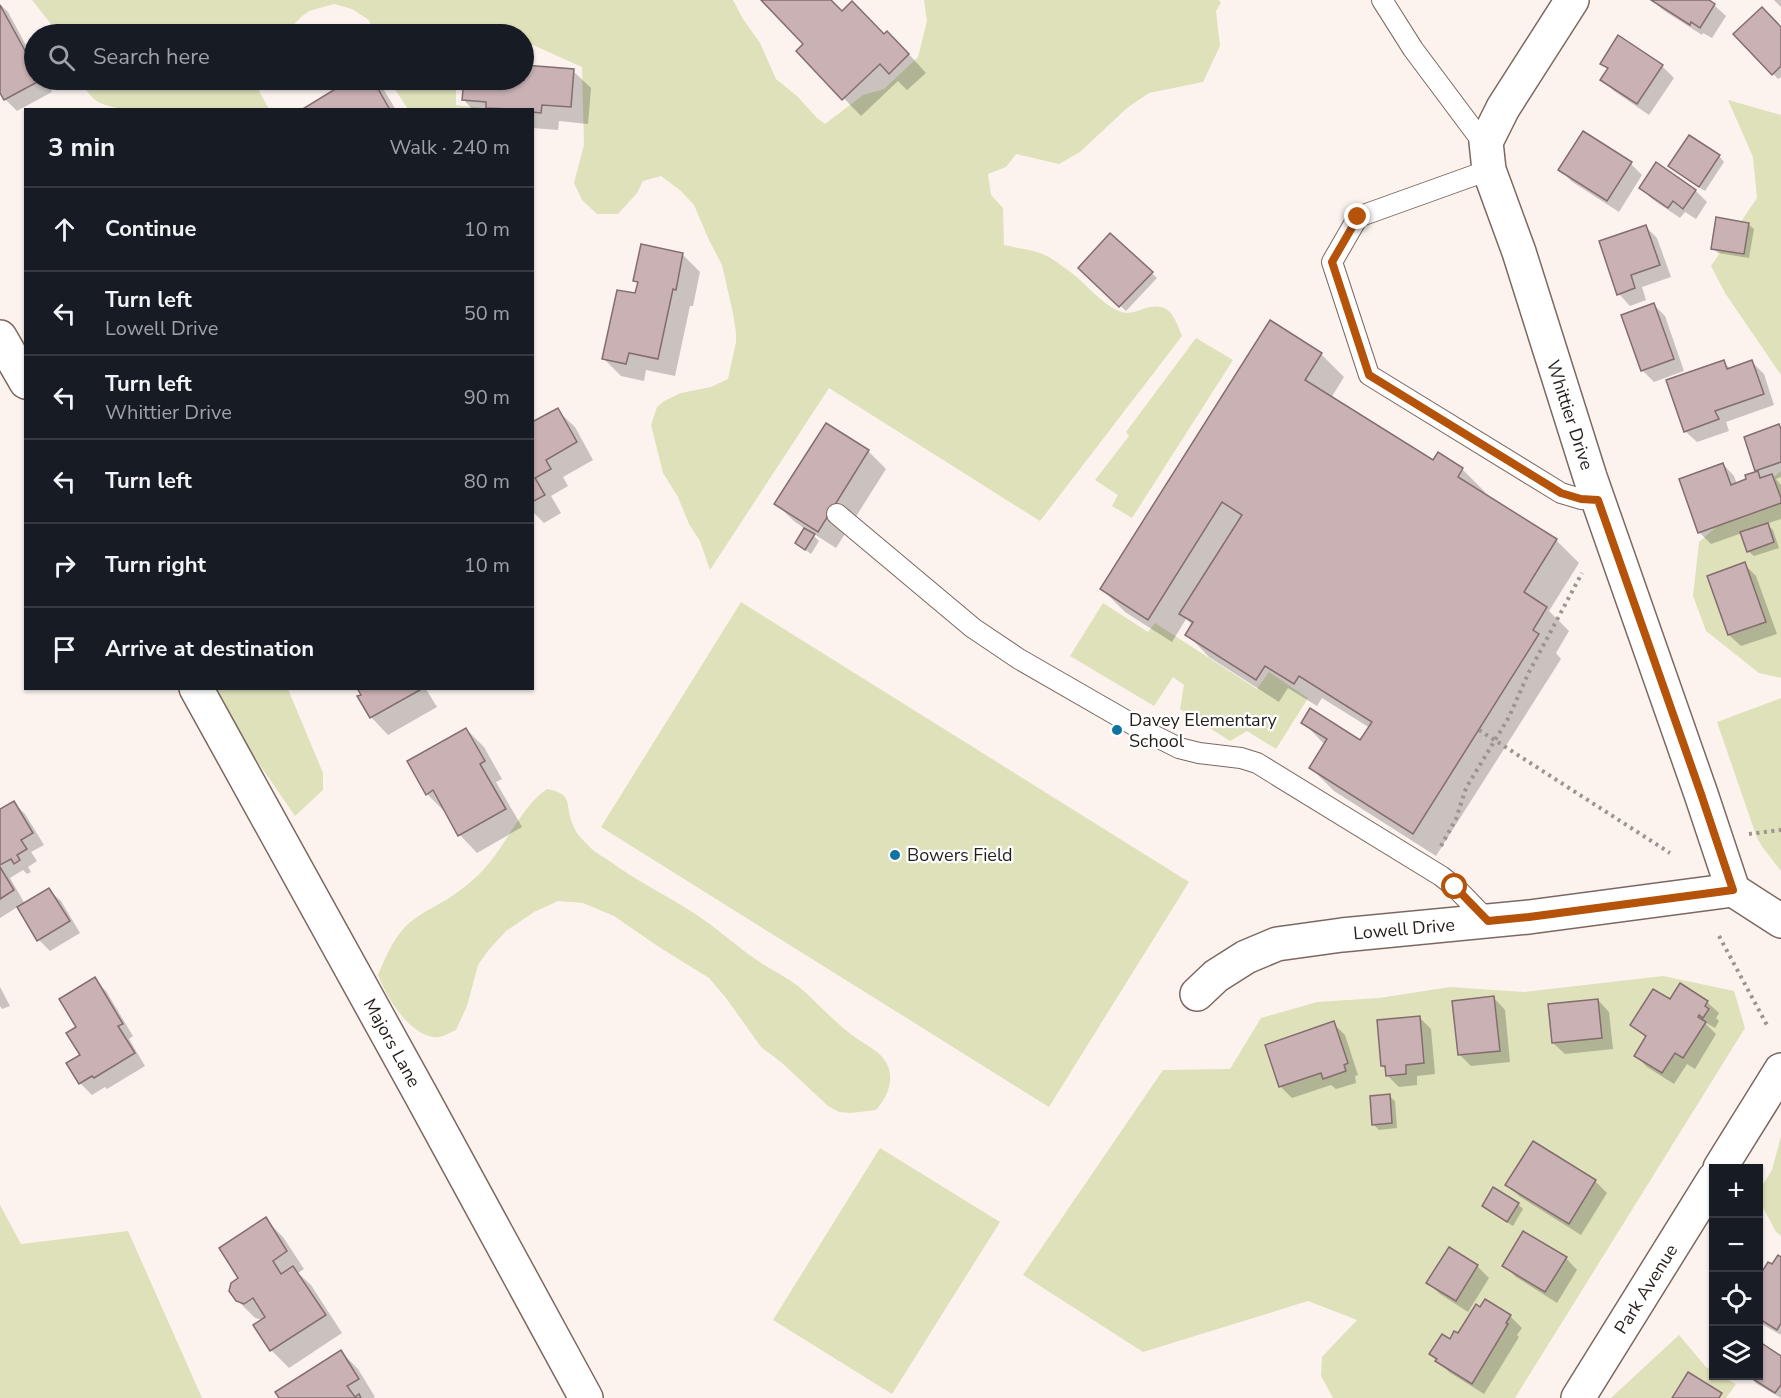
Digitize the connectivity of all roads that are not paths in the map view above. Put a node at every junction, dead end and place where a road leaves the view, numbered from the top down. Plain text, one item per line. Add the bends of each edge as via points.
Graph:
1 (1382, 0) edge
2 (1572, 0) edge
3 (1488, 159) junction
4 (0, 337) edge
5 (24, 379) edge
6 (1598, 500) junction
7 (837, 514) dead end
8 (197, 690) edge
9 (1733, 890) junction
10 (1488, 921) junction
11 (1781, 921) edge
12 (1197, 994) dead end
13 (1781, 1070) edge
14 (1722, 1164) edge
15 (1709, 1185) edge
16 (586, 1398) edge
17 (1578, 1398) edge

1 - 3 lane
2 - 3 street via 1503,108 1486,142
3 - 6 street, Whittier Drive
3 - 6 lane via 1358,217 1332,262 1369,375 1561,493
4 - 5 street
6 - 9 street, Whittier Drive
7 - 10 lane via 973,628 1019,659 1179,748 1257,763 1441,876
8 - 16 street, Majors Lane
9 - 10 street, Lowell Drive
9 - 11 street
10 - 12 street, Lowell Drive via 1277,944 1246,957
13 - 14 street
15 - 17 street, Park Avenue

